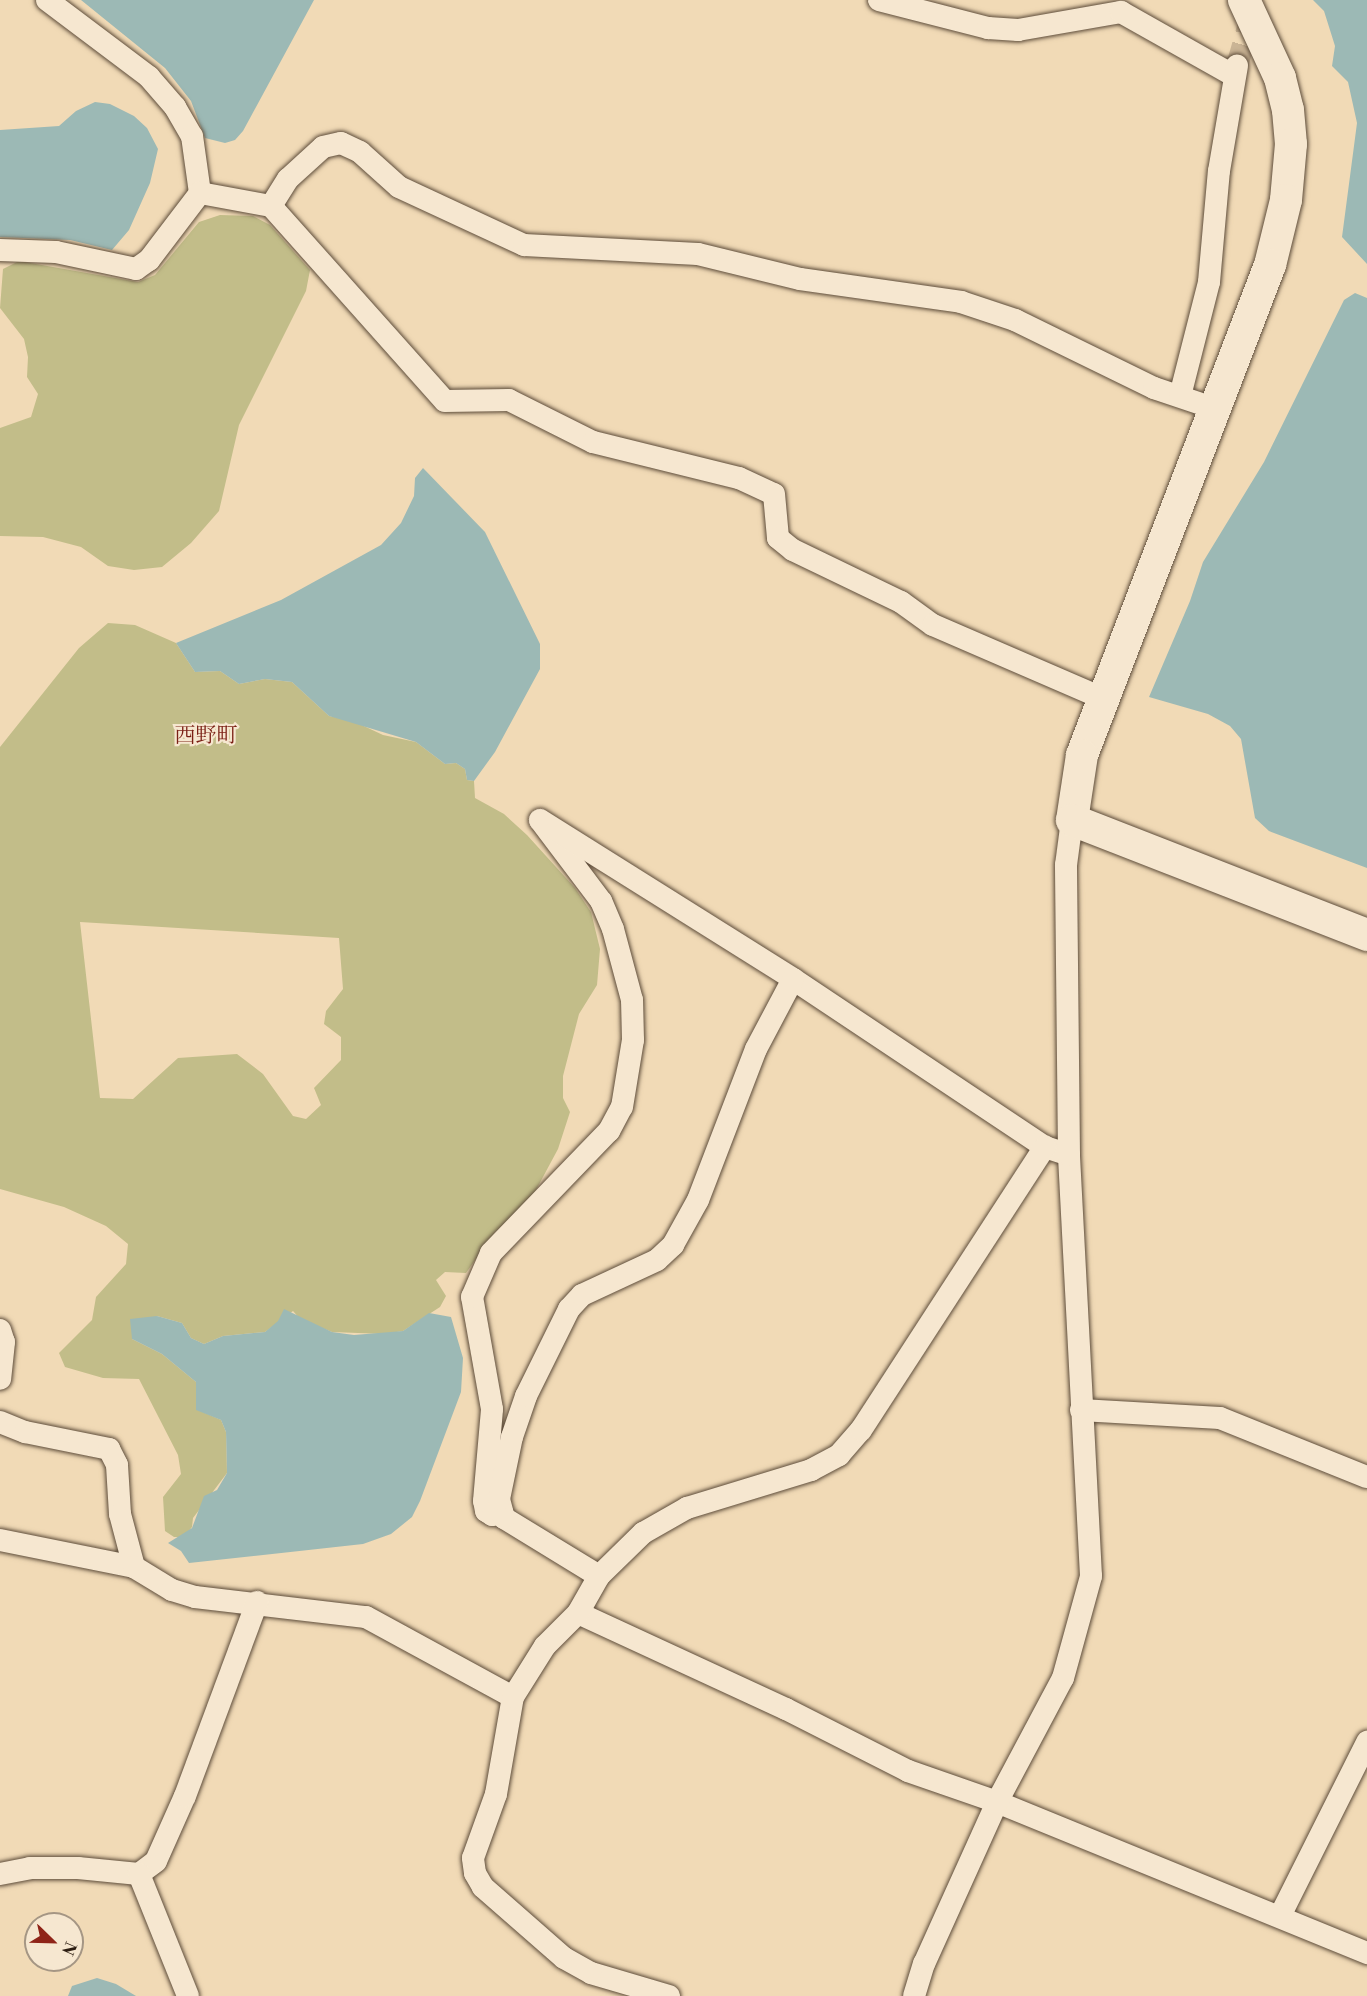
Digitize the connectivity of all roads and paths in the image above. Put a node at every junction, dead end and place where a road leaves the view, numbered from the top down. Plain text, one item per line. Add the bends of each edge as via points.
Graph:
1 (47, 0) edge
2 (879, 0) edge
3 (1244, 0) edge
4 (200, 193) junction
5 (271, 206) junction
6 (0, 250) edge
7 (1180, 396) junction
8 (1213, 408) junction
9 (1102, 698) junction
10 (1072, 820) junction
11 (1367, 935) edge
12 (793, 979) junction
13 (1045, 1147) junction
14 (1069, 1155) junction
15 (0, 1330) edge
16 (0, 1379) edge
17 (1081, 1410) junction
18 (0, 1422) edge
19 (1367, 1477) edge
20 (502, 1512) junction
21 (0, 1540) edge
22 (134, 1567) junction
23 (599, 1576) junction
24 (257, 1602) junction
25 (578, 1613) junction
26 (513, 1696) junction
27 (1367, 1742) edge
28 (997, 1802) junction
29 (0, 1874) edge
30 (139, 1874) junction
31 (1280, 1916) junction
32 (1367, 1953) edge
33 (188, 1996) edge
34 (669, 1996) edge
35 (914, 1996) edge

1 - 4 street via 140,70 175,107 192,136
2 - 7 street via 998,29 1121,12 1235,71 1209,282
3 - 8 street via 1280,78 1288,110 1289,174 1270,265
4 - 5 street
4 - 6 street via 149,260 136,269 56,252
5 - 7 street via 288,179 323,147 341,143 360,152 399,187 524,245 698,255 800,279 961,302 1015,320 1154,388
5 - 9 street via 445,401 509,400 593,442 739,478 774,494 778,538 793,550 901,602 933,625
7 - 8 street
8 - 9 street
9 - 10 street via 1082,755
10 - 11 street
10 - 14 street via 1066,875
12 - 13 street
12 - 20 street via 756,1049 698,1200 673,1245 657,1260 582,1296 558,1329 526,1396 512,1437 499,1499
12 - 20 street via 540,820 601,901 613,928 632,1000 633,1040 622,1107 609,1131 491,1253 472,1297 492,1409 484,1501 486,1511 492,1515
13 - 14 street
13 - 23 street via 861,1430 839,1455 811,1470 687,1508 643,1533
14 - 17 street
15 - 16 street via 4,1342
17 - 19 street via 1220,1418
17 - 28 street via 1091,1576 1063,1678
18 - 22 street via 26,1432 109,1449 117,1465 120,1514
20 - 23 street via 504,1518
21 - 22 street
22 - 24 street via 172,1590 195,1597
23 - 25 street
24 - 26 street via 366,1617
24 - 30 street via 185,1796 156,1861
25 - 26 street via 545,1646
25 - 28 street via 786,1709 908,1771
26 - 34 street via 496,1794 473,1858 475,1873 483,1887 564,1959 591,1973
27 - 31 street
28 - 31 street
28 - 35 street via 924,1964
29 - 30 street via 30,1868 78,1868
30 - 33 street
31 - 32 street

